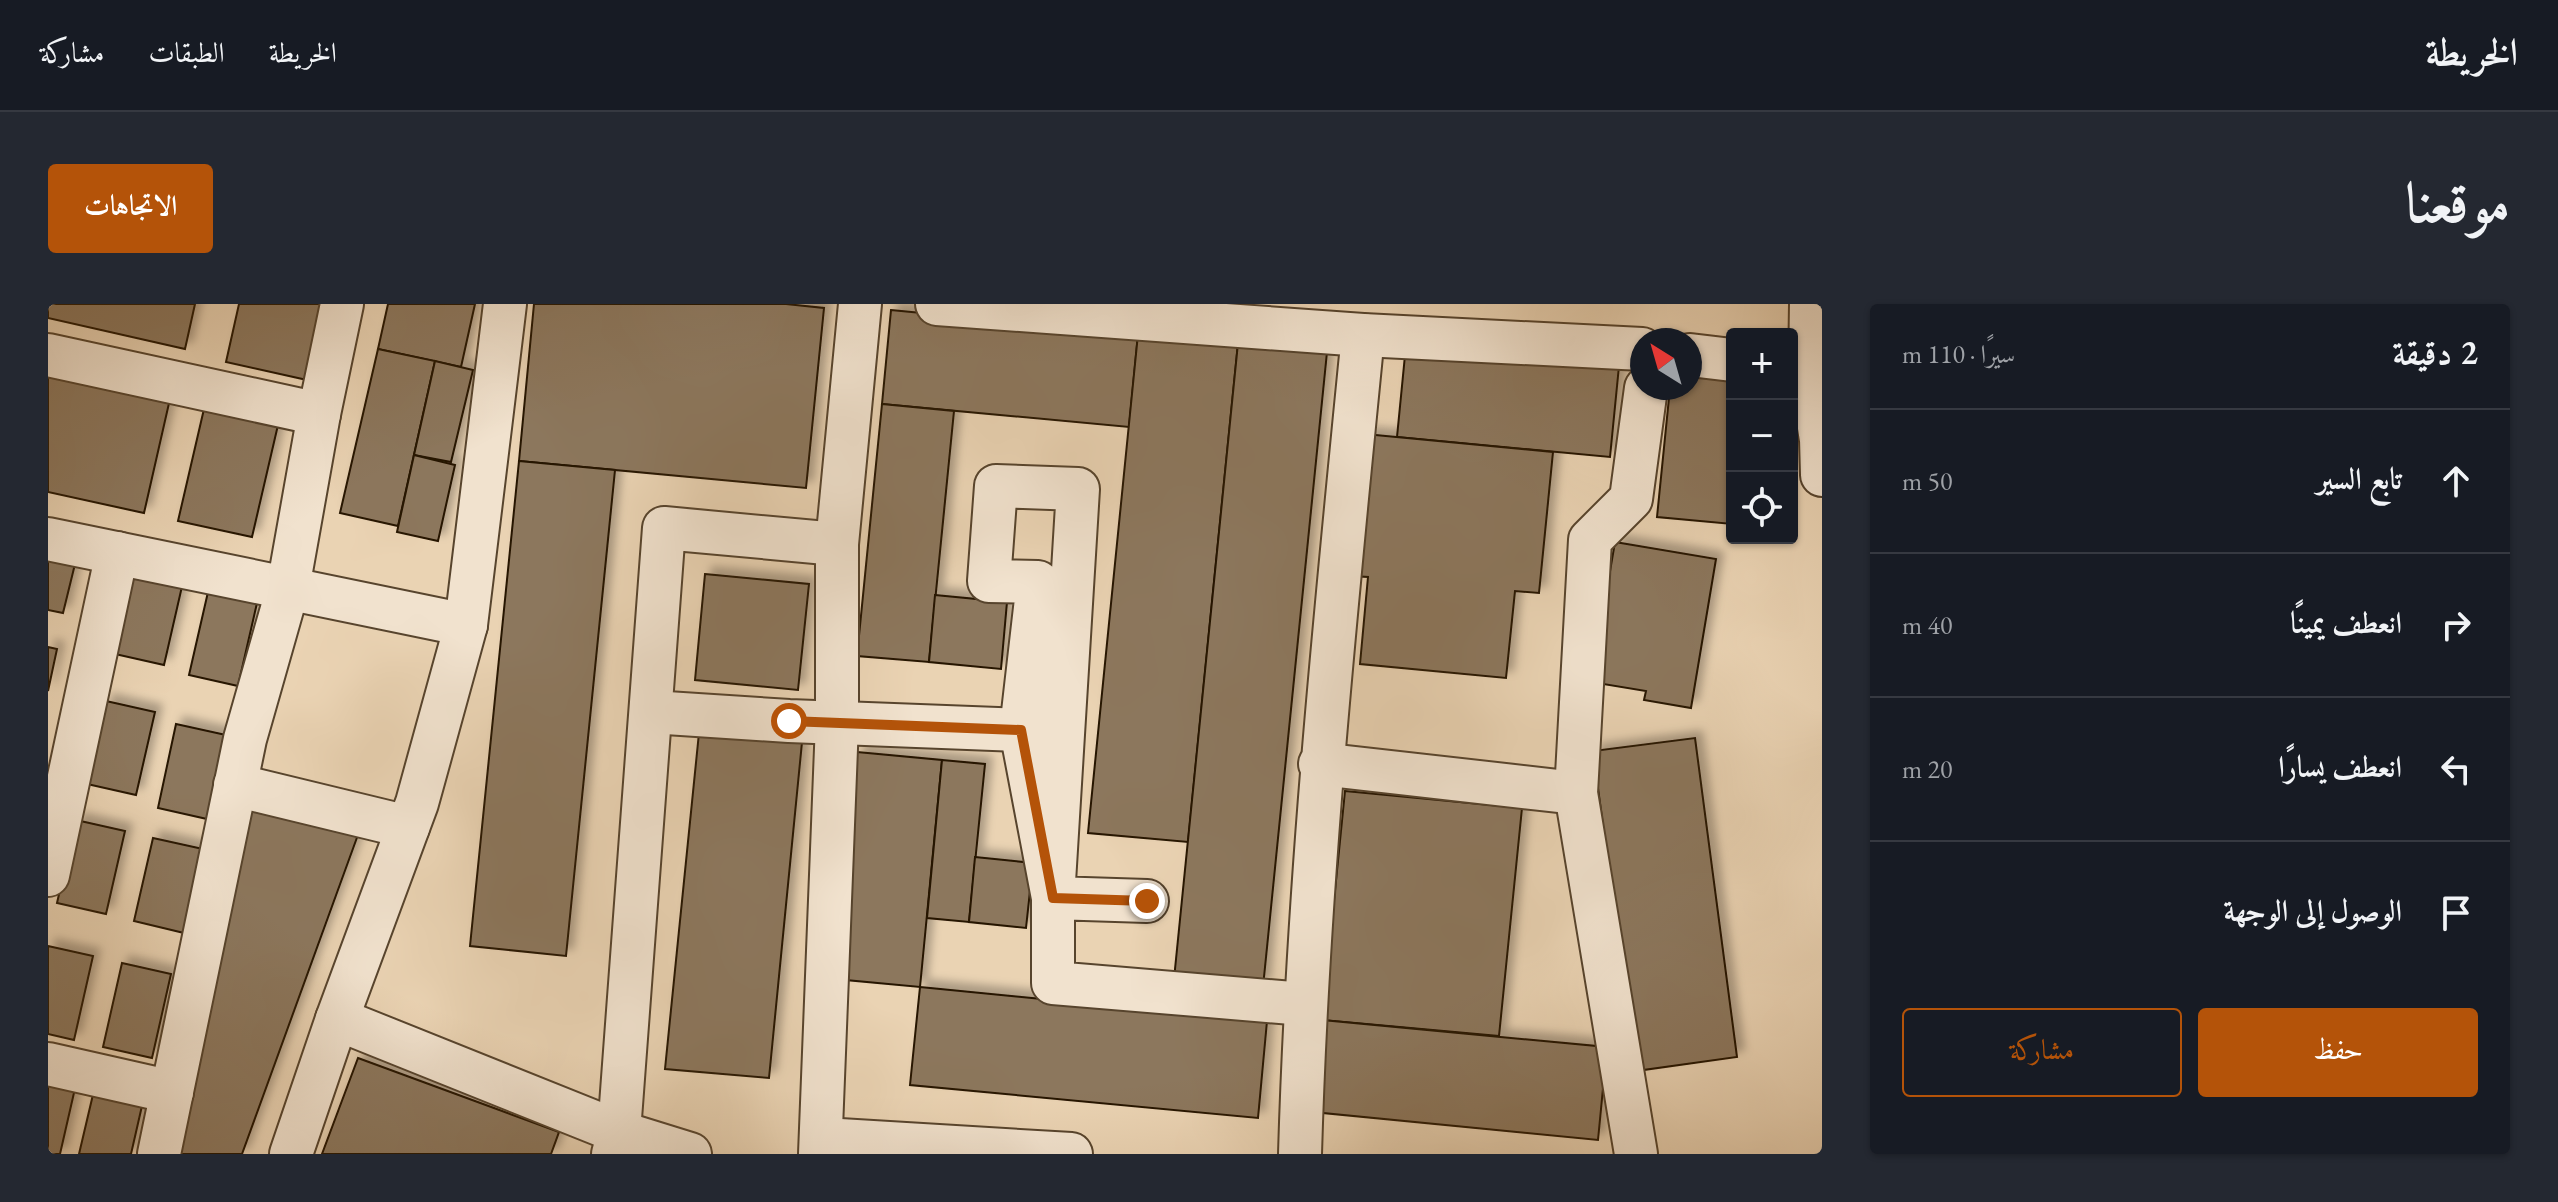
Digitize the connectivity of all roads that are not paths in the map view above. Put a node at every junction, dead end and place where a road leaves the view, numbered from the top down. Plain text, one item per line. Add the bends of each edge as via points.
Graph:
1 (342, 304) edge
2 (505, 304) edge
3 (860, 304) edge
4 (937, 304) edge
5 (1811, 304) edge
6 (1363, 335) junction
7 (1630, 348) edge
8 (48, 355) edge
9 (1702, 356) edge
10 (1726, 359) edge
11 (1801, 369) edge
12 (1644, 400) edge
13 (319, 414) junction
14 (1822, 475) edge
15 (48, 539) edge
16 (837, 544) junction
17 (117, 553) junction
18 (288, 588) junction
19 (466, 625) junction
20 (651, 712) junction
21 (837, 723) junction
22 (1021, 730) junction
23 (1320, 764) junction
24 (235, 785) junction
25 (1576, 793) junction
26 (408, 827) junction
27 (48, 875) edge
28 (1053, 898) junction
29 (1147, 901) dead end
30 (1304, 1004) junction
31 (337, 1019) junction
32 (48, 1064) edge
33 (172, 1092) junction
34 (616, 1143) edge
35 (822, 1146) edge
36 (159, 1154) edge
37 (291, 1154) edge
38 (690, 1154) edge
39 (1071, 1154) edge
40 (1300, 1154) edge
41 (1636, 1154) edge

1 - 13 street
2 - 19 street
3 - 16 street
4 - 6 street
5 - 11 street
6 - 7 street
6 - 23 street
8 - 13 street
9 - 10 street
11 - 14 street via 1821,440
12 - 25 street via 1631,499 1590,540
13 - 18 street
15 - 17 street
16 - 20 street via 664,528
16 - 21 street
17 - 18 street
17 - 27 street
18 - 19 street
18 - 24 street
19 - 26 street
20 - 21 street
20 - 34 street
21 - 22 street
21 - 35 street
22 - 28 street
22 - 28 street via 1038,582 989,581 996,486 1078,489
23 - 25 street
23 - 30 street
24 - 26 street
24 - 33 street
25 - 41 street
26 - 31 street
28 - 29 street
28 - 30 street via 1053,983
30 - 40 street
31 - 34 street
31 - 37 street
32 - 33 street
33 - 36 street
34 - 38 street
35 - 39 street

